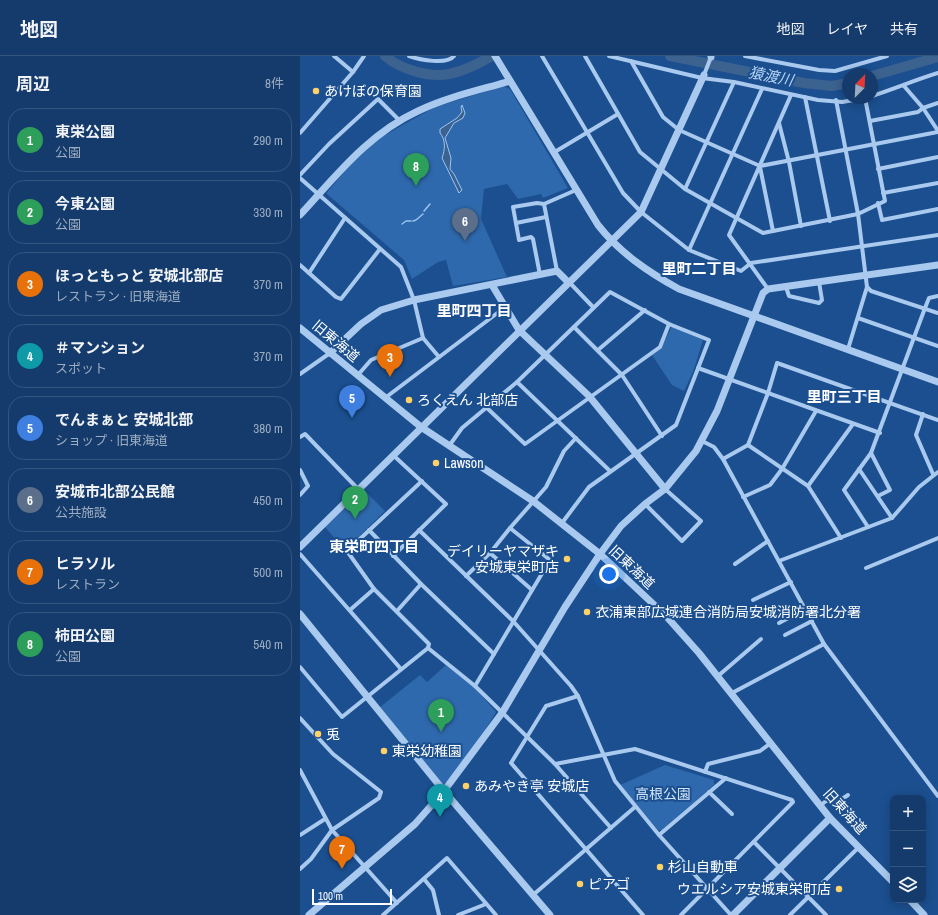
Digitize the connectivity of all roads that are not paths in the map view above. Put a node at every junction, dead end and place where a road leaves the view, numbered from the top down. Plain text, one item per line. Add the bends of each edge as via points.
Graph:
1 (334, 56) edge
2 (409, 56) edge
3 (425, 56) edge
4 (454, 56) edge
5 (495, 56) edge
6 (542, 56) edge
7 (585, 56) edge
8 (609, 56) edge
9 (711, 56) edge
10 (745, 56) edge
11 (768, 56) edge
12 (887, 56) edge
13 (361, 57) edge
14 (878, 57) edge
15 (426, 61) junction
16 (631, 61) junction
17 (767, 61) junction
18 (353, 72) junction
19 (938, 73) edge
20 (703, 77) junction
21 (510, 81) junction
22 (734, 82) junction
23 (904, 86) junction
24 (762, 89) junction
25 (878, 94) edge
26 (791, 95) junction
27 (805, 97) junction
28 (836, 100) junction
29 (842, 102) edge
30 (938, 103) edge
31 (866, 104) edge
32 (923, 108) junction
33 (618, 114) junction
34 (400, 121) junction
35 (870, 121) junction
36 (779, 123) junction
37 (679, 130) junction
38 (300, 132) edge
39 (587, 132) junction
40 (938, 132) edge
41 (707, 142) junction
42 (874, 145) junction
43 (845, 150) junction
44 (553, 153) junction
45 (732, 155) junction
46 (817, 156) junction
47 (938, 157) edge
48 (789, 162) junction
49 (760, 166) junction
50 (661, 168) junction
51 (878, 169) junction
52 (300, 177) edge
53 (938, 183) edge
54 (685, 188) junction
55 (576, 190) junction
56 (883, 193) junction
57 (318, 195) junction
58 (878, 203) junction
59 (544, 204) junction
60 (710, 204) junction
61 (938, 209) edge
62 (641, 212) junction
63 (858, 214) junction
64 (300, 215) edge
65 (546, 217) junction
66 (345, 218) junction
67 (736, 218) junction
68 (830, 221) junction
69 (516, 223) junction
70 (801, 226) junction
71 (773, 231) junction
72 (938, 234) edge
73 (610, 241) junction
74 (863, 247) junction
75 (380, 249) junction
76 (689, 250) junction
77 (751, 263) junction
78 (300, 265) edge
79 (938, 265) edge
80 (557, 271) junction
81 (309, 273) junction
82 (540, 274) junction
83 (867, 276) junction
84 (568, 282) junction
85 (819, 282) junction
86 (492, 285) junction
87 (786, 287) junction
88 (867, 287) junction
89 (768, 289) junction
90 (938, 296) edge
91 (414, 300) junction
92 (593, 307) junction
93 (504, 308) junction
94 (925, 308) junction
95 (645, 310) junction
96 (938, 313) edge
97 (754, 316) junction
98 (858, 318) junction
99 (669, 324) junction
100 (574, 327) junction
101 (300, 328) edge
102 (519, 330) junction
103 (915, 337) junction
104 (423, 338) junction
105 (938, 346) edge
106 (848, 349) junction
107 (598, 350) junction
108 (330, 353) junction
109 (545, 356) junction
110 (439, 357) junction
111 (698, 368) junction
112 (903, 369) junction
113 (300, 374) edge
114 (622, 375) junction
115 (357, 376) junction
116 (730, 379) junction
117 (517, 382) junction
118 (938, 382) edge
119 (768, 393) junction
120 (589, 396) junction
121 (384, 398) junction
122 (890, 404) junction
123 (487, 408) junction
124 (816, 411) junction
125 (923, 414) junction
126 (938, 420) edge
127 (557, 421) junction
128 (853, 424) junction
129 (421, 427) junction
130 (880, 433) junction
131 (662, 436) junction
132 (300, 437) edge
133 (576, 438) junction
134 (702, 441) junction
135 (748, 445) junction
136 (450, 446) junction
137 (638, 453) junction
138 (871, 453) junction
139 (393, 454) junction
140 (723, 459) junction
141 (782, 469) junction
142 (859, 469) junction
143 (300, 470) edge
144 (610, 471) junction
145 (938, 472) edge
146 (933, 474) junction
147 (422, 481) junction
148 (808, 486) junction
149 (358, 489) junction
150 (666, 489) junction
151 (300, 495) edge
152 (878, 496) junction
153 (744, 497) junction
154 (533, 501) junction
155 (645, 504) junction
156 (892, 518) junction
157 (562, 523) junction
158 (510, 528) junction
159 (868, 528) junction
160 (369, 530) junction
161 (419, 530) junction
162 (841, 538) junction
163 (938, 538) edge
164 (768, 541) junction
165 (300, 546) edge
166 (490, 553) junction
167 (300, 554) edge
168 (600, 554) junction
169 (393, 556) junction
170 (779, 561) junction
171 (735, 564) dead end
172 (866, 568) dead end
173 (466, 576) junction
174 (791, 582) junction
175 (421, 584) junction
176 (374, 589) junction
177 (532, 590) junction
178 (753, 600) dead end
179 (805, 609) junction
180 (350, 610) junction
181 (397, 611) junction
182 (300, 614) edge
183 (513, 622) junction
184 (812, 622) junction
185 (779, 623) dead end
186 (785, 635) dead end
187 (761, 639) dead end
188 (824, 644) junction
189 (428, 648) junction
190 (540, 652) junction
191 (494, 654) junction
192 (300, 667) edge
193 (400, 669) junction
194 (718, 676) junction
195 (476, 686) junction
196 (732, 693) junction
197 (367, 696) junction
198 (578, 696) junction
199 (502, 713) junction
200 (300, 718) edge
201 (527, 736) junction
202 (771, 742) junction
203 (603, 755) junction
204 (555, 764) junction
205 (300, 770) edge
206 (704, 772) junction
207 (726, 778) junction
208 (444, 791) junction
209 (709, 792) junction
210 (848, 795) dead end
211 (938, 796) edge
212 (821, 805) junction
213 (635, 807) junction
214 (732, 814) dead end
215 (830, 818) junction
216 (325, 819) junction
217 (611, 828) junction
218 (332, 830) junction
219 (301, 832) edge
220 (659, 835) junction
221 (754, 842) junction
222 (859, 846) junction
223 (586, 850) junction
224 (781, 866) junction
225 (366, 868) junction
226 (300, 869) edge
227 (424, 879) junction
228 (890, 879) edge
229 (707, 889) junction
230 (533, 894) junction
231 (809, 896) junction
232 (397, 903) junction
233 (913, 903) edge
234 (486, 904) junction
235 (309, 915) edge
236 (383, 915) edge
237 (439, 915) edge
238 (458, 915) edge
239 (496, 915) edge
240 (550, 915) edge
241 (643, 915) edge
242 (681, 915) edge
243 (732, 915) edge
244 (790, 915) edge
245 (826, 915) edge
246 (924, 915) edge

1 - 18 street
2 - 15 street
3 - 15 street
4 - 15 street via 445,60
5 - 21 street
6 - 39 street
7 - 33 street
8 - 16 street
9 - 20 street
10 - 17 street
11 - 17 street
12 - 14 street
13 - 18 street
14 - 17 street via 835,71
16 - 20 street
16 - 37 street via 663,117
18 - 38 street
19 - 23 street
20 - 22 street
20 - 37 street
21 - 34 street via 437,103
21 - 44 street
22 - 24 street
22 - 41 street
23 - 25 street
23 - 32 street
24 - 26 street
24 - 45 street
26 - 27 street
26 - 36 street
27 - 28 street
27 - 46 street
28 - 29 street
28 - 43 street
30 - 32 street
31 - 35 street
32 - 35 street via 918,112
32 - 40 street
33 - 39 street
33 - 50 street via 640,152
34 - 52 street via 378,99 329,144
34 - 57 street via 358,152
35 - 42 street
36 - 48 street
36 - 49 street
37 - 41 street
37 - 50 street
39 - 44 street
39 - 62 street via 622,193
40 - 42 street
41 - 45 street
41 - 54 street
42 - 43 street
42 - 51 street
43 - 46 street
43 - 63 street
44 - 55 street
45 - 49 street
45 - 60 street
46 - 48 street
46 - 68 street
47 - 51 street
48 - 49 street
48 - 70 street
49 - 67 street
49 - 71 street
50 - 54 street
50 - 62 street
51 - 56 street
52 - 57 street
53 - 56 street
54 - 60 street
55 - 59 street
55 - 73 street
56 - 58 street via 885,201
57 - 64 street
57 - 66 street
58 - 61 street via 882,220
58 - 63 street
59 - 65 street
59 - 69 street via 513,207
60 - 67 street
60 - 76 street
62 - 73 street
62 - 76 street
63 - 68 street
63 - 74 street
65 - 69 street
65 - 80 street
66 - 75 street
66 - 81 street
67 - 71 street via 763,233
67 - 77 street via 729,235
68 - 70 street
69 - 82 street via 519,240 531,237 533,239
70 - 71 street
72 - 74 street
73 - 84 street
73 - 97 street via 652,274 679,289
74 - 77 street
74 - 83 street
75 - 81 street via 341,299
75 - 91 street via 401,267
76 - 77 street via 741,271
77 - 89 street
78 - 81 street
79 - 83 street
80 - 82 street
80 - 84 street
82 - 86 street
83 - 85 street
83 - 88 street
84 - 92 street
84 - 102 street
85 - 87 street
85 - 87 street via 822,300 819,303 789,296
86 - 91 street
86 - 93 street
87 - 89 street
88 - 94 street via 871,291
88 - 98 street
89 - 97 street via 763,293
90 - 94 street via 929,298
91 - 104 street
91 - 108 street via 381,310 361,324
92 - 95 street via 610,292
92 - 100 street
93 - 102 street
93 - 110 street
94 - 96 street
94 - 103 street
95 - 99 street
95 - 107 street
97 - 106 street
97 - 116 street
98 - 103 street
98 - 106 street
99 - 111 street via 708,340
99 - 114 street via 660,347
100 - 107 street
100 - 109 street
101 - 108 street, 旧東海道
102 - 109 street
102 - 129 street
103 - 105 street
103 - 112 street
104 - 110 street
104 - 115 street via 371,360
106 - 112 street
107 - 114 street
108 - 113 street
108 - 115 street, 旧東海道
109 - 117 street
109 - 120 street
110 - 121 street
111 - 116 street
111 - 131 street via 676,425
112 - 118 street
112 - 122 street
114 - 120 street
114 - 131 street
115 - 121 street, 旧東海道
116 - 119 street
116 - 134 street
117 - 123 street
117 - 127 street
119 - 122 street via 777,363
119 - 124 street
119 - 135 street
120 - 127 street
120 - 137 street
121 - 129 street, 旧東海道
122 - 125 street
122 - 130 street
123 - 127 street via 525,444
123 - 136 street via 462,428
124 - 128 street
124 - 141 street
125 - 126 street
125 - 146 street via 916,435
127 - 133 street
128 - 130 street
128 - 148 street
129 - 136 street, 旧東海道
129 - 139 street
130 - 138 street
131 - 137 street
132 - 149 street via 305,434
133 - 144 street
133 - 154 street via 564,451 546,487
134 - 140 street via 714,447
134 - 150 street
135 - 140 street
135 - 141 street
136 - 154 street, 旧東海道
137 - 144 street
137 - 150 street
138 - 142 street
138 - 152 street via 890,490
139 - 147 street
139 - 149 street
140 - 153 street
141 - 148 street
141 - 153 street via 770,484
142 - 152 street
142 - 159 street via 844,490
143 - 151 street via 308,486
144 - 157 street via 589,487
145 - 146 street
146 - 156 street
147 - 160 street
147 - 161 street via 446,504
148 - 162 street
149 - 165 street
150 - 155 street
150 - 155 street via 701,521 682,541
152 - 156 street
153 - 164 street
154 - 157 street, 旧東海道
154 - 158 street
155 - 168 street via 621,526
156 - 159 street
157 - 168 street, 旧東海道
158 - 166 street
158 - 177 street via 550,560
159 - 162 street
160 - 169 street
160 - 176 street via 347,551
161 - 169 street
161 - 173 street
162 - 170 street
163 - 172 street
164 - 170 street
164 - 171 street
166 - 173 street
166 - 177 street
167 - 180 street
168 - 190 street via 565,607
168 - 194 street, 旧東海道 via 666,616
169 - 175 street
170 - 174 street
173 - 183 street
174 - 178 street
174 - 179 street
175 - 181 street
175 - 191 street
176 - 180 street
176 - 181 street
177 - 183 street
179 - 184 street
179 - 185 street
180 - 193 street
181 - 189 street via 429,644
182 - 197 street
183 - 190 street
183 - 191 street
184 - 186 street
184 - 188 street
187 - 194 street
188 - 196 street
188 - 211 street
189 - 193 street
189 - 195 street
190 - 198 street
190 - 199 street
191 - 195 street
192 - 197 street via 342,716
193 - 197 street
194 - 196 street, 旧東海道
195 - 199 street
196 - 202 street, 旧東海道
197 - 208 street
198 - 201 street via 546,706
198 - 203 street
199 - 201 street
199 - 208 street
200 - 218 street via 333,754 381,792 379,798
201 - 204 street
201 - 223 street via 511,763
202 - 206 street via 760,751 708,764
202 - 212 street, 旧東海道
203 - 204 street
203 - 206 street via 635,749
203 - 213 street via 615,782
204 - 217 street
205 - 216 street
206 - 207 street
207 - 209 street
207 - 221 street via 793,802
208 - 225 street via 415,824
208 - 230 street
209 - 214 street
209 - 220 street
210 - 212 street via 839,801 826,801
212 - 215 street, 旧東海道
213 - 217 street
213 - 220 street
215 - 222 street, 旧東海道
215 - 224 street
216 - 218 street
216 - 219 street
217 - 223 street
218 - 225 street
218 - 226 street via 311,859
220 - 229 street
221 - 224 street
221 - 229 street
222 - 228 street, 旧東海道
222 - 231 street
223 - 230 street
223 - 241 street
224 - 231 street
224 - 243 street
225 - 232 street
225 - 235 street
227 - 232 street
227 - 234 street via 447,858
227 - 237 street via 433,890
229 - 242 street
229 - 243 street
230 - 240 street
231 - 244 street
231 - 245 street
232 - 236 street
233 - 246 street
234 - 238 street
234 - 239 street

